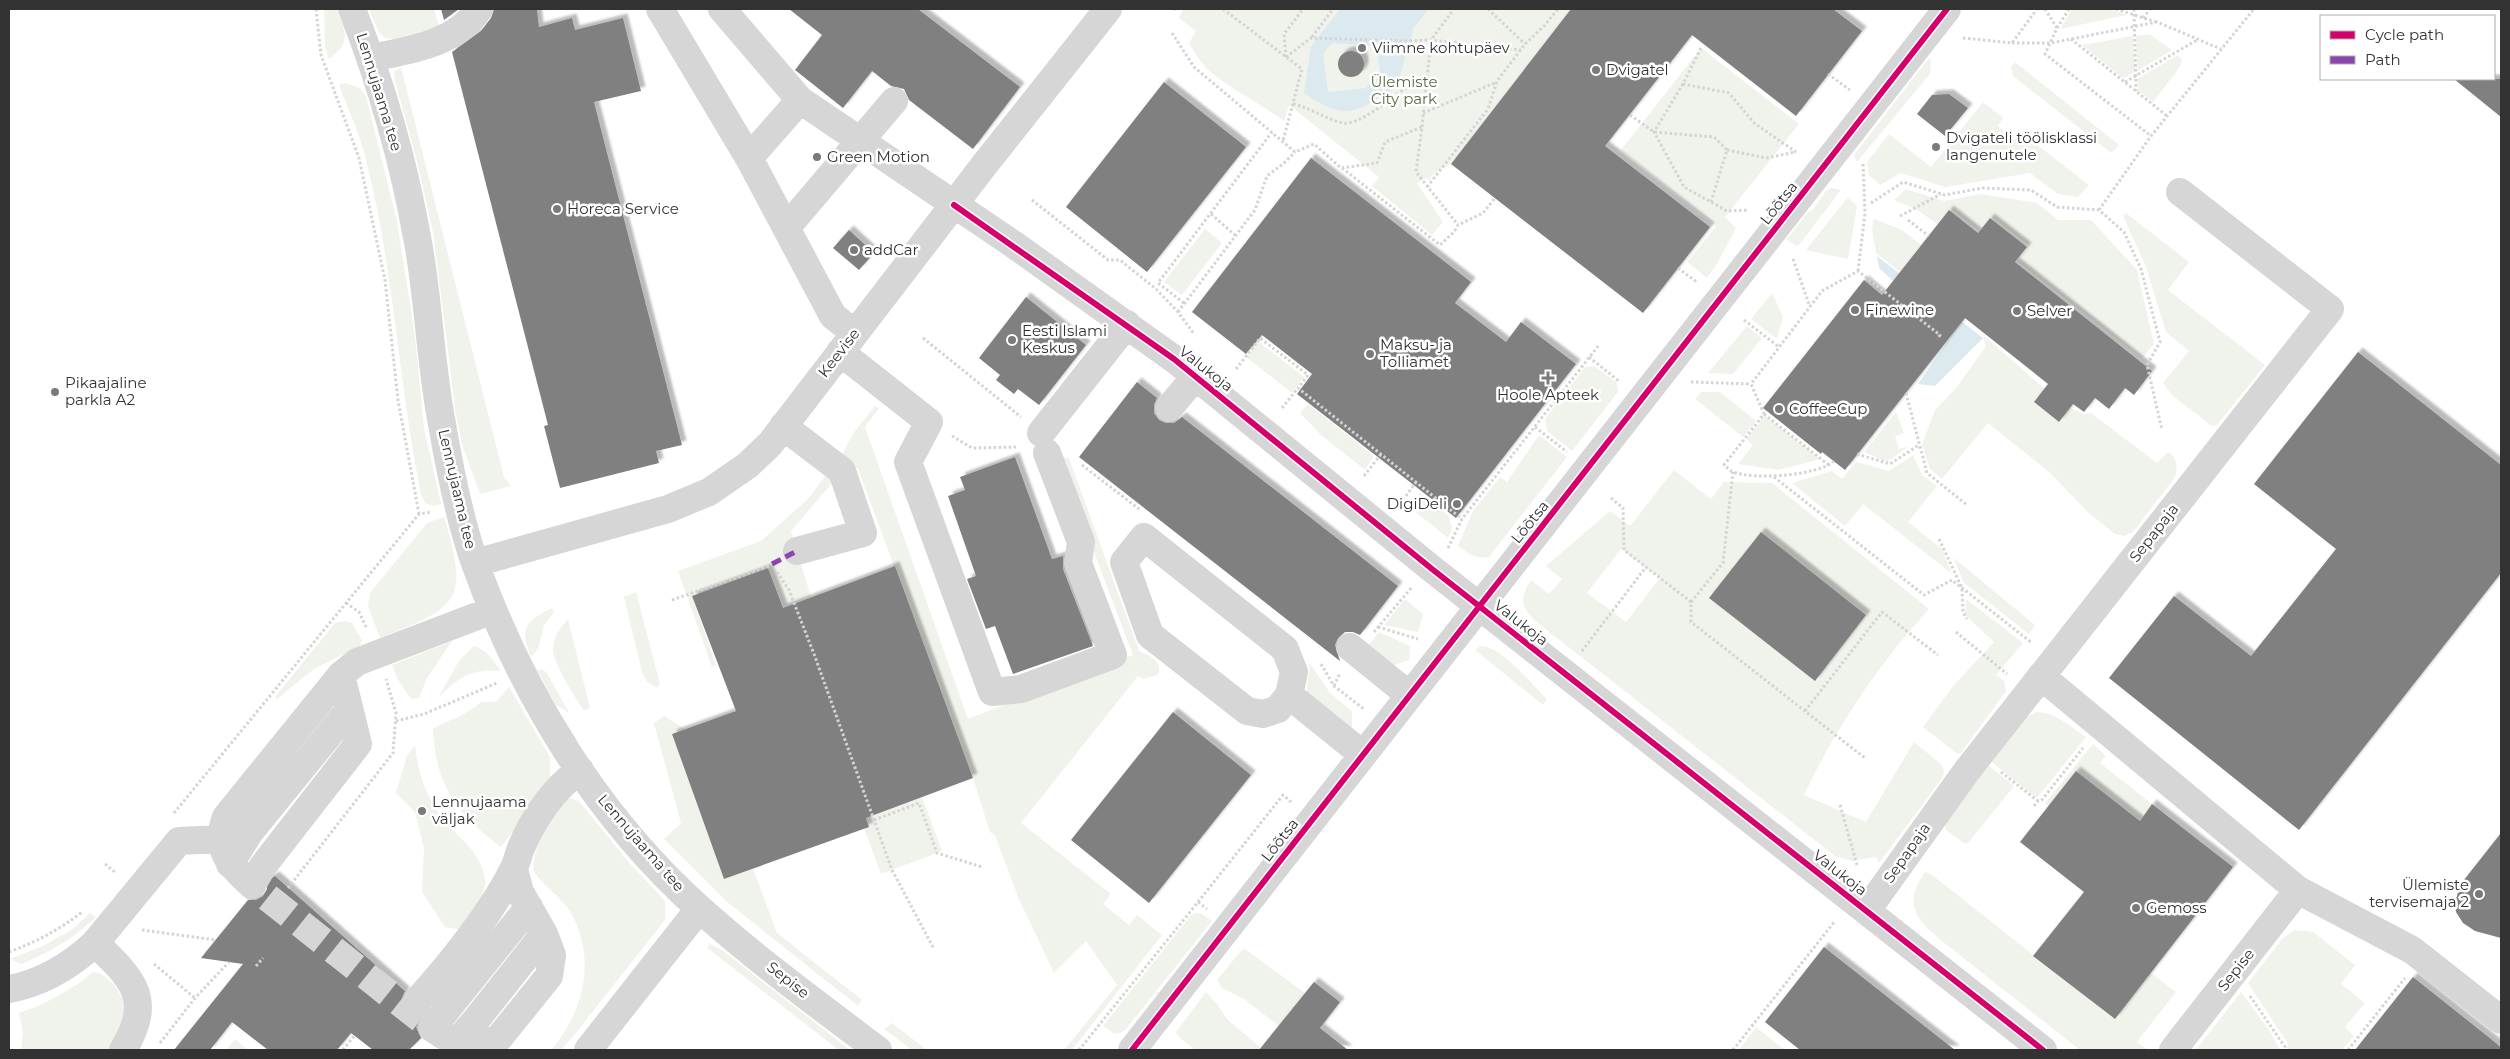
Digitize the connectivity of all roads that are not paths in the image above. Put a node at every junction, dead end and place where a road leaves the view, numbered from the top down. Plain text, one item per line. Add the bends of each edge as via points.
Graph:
1 (352, 9) edge
2 (479, 9) edge
3 (660, 9) edge
4 (722, 9) edge
5 (1108, 9) edge
6 (1947, 9) edge
7 (371, 58) junction
8 (800, 100) junction
9 (894, 102) dead end
10 (861, 141) junction
11 (749, 158) junction
12 (2180, 192) dead end
13 (954, 205) junction
14 (793, 220) dead end
15 (1127, 324) junction
16 (848, 342) junction
17 (1196, 376) junction
18 (1169, 408) dead end
19 (783, 426) junction
20 (797, 551) dead end
21 (475, 563) junction
22 (1479, 605) junction
23 (493, 610) junction
24 (1350, 648) dead end
25 (2048, 668) junction
26 (341, 675) junction
27 (1409, 695) junction
28 (1283, 702) junction
29 (349, 710) junction
30 (1358, 761) junction
31 (580, 770) junction
32 (225, 851) junction
33 (514, 869) junction
34 (2298, 890) junction
35 (529, 907) junction
36 (699, 909) junction
37 (1867, 910) junction
38 (95, 943) junction
39 (9, 989) edge
40 (417, 1002) dead end
41 (2501, 1020) edge
42 (124, 1050) edge
43 (588, 1050) edge
44 (878, 1050) edge
45 (1132, 1050) edge
46 (2043, 1050) edge
47 (2173, 1050) edge

1 - 7 street, Lennujaama tee
2 - 7 street via 443,39 412,50
3 - 11 street
4 - 8 street, Valukoja
5 - 13 street, Keevise
6 - 22 street, Lõõtsa
7 - 21 street, Lennujaama tee via 397,146 417,237 441,419
8 - 10 street, Valukoja
8 - 11 street
9 - 10 street
10 - 13 street, Valukoja
10 - 14 street
11 - 16 street
12 - 25 street, Sepapaja via 2330,310
13 - 15 street, Valukoja
13 - 16 street, Keevise
15 - 16 street via 1044,443 1081,542 1078,563 1113,655 1021,690 992,692 908,462 928,422
15 - 17 street, Valukoja
16 - 19 street, Keevise
17 - 18 street
17 - 22 street, Valukoja
19 - 20 street via 842,471 863,533
19 - 21 street, Keevise via 748,465 709,492 668,508
21 - 23 street, Lennujaama tee
22 - 27 street, Lõõtsa
22 - 37 street, Valukoja
23 - 26 street via 357,662
23 - 31 street, Lennujaama tee via 520,671 559,741
24 - 27 street
25 - 34 street via 2100,726
25 - 37 street, Sepapaja via 1979,755
26 - 29 street
26 - 32 street via 226,816 222,828
27 - 30 street, Lõõtsa
28 - 28 street via 1294,672 1285,649 1144,537 1124,562 1150,635 1247,711 1263,714
28 - 30 street
29 - 32 street via 249,833
29 - 32 street via 358,744 258,876
30 - 45 street, Lõõtsa
31 - 33 street via 563,784 531,827
31 - 36 street, Lennujaama tee via 644,852
32 - 38 street via 179,841
33 - 35 street via 520,892
33 - 40 street via 481,921
34 - 41 street via 2412,950
34 - 47 street, Sepise
35 - 35 street via 544,934 476,1020 456,1042 432,1028
36 - 43 street
36 - 44 street, Sepise
37 - 46 street, Valukoja
38 - 39 street via 46,978
38 - 42 street via 127,975 139,1003 134,1034

